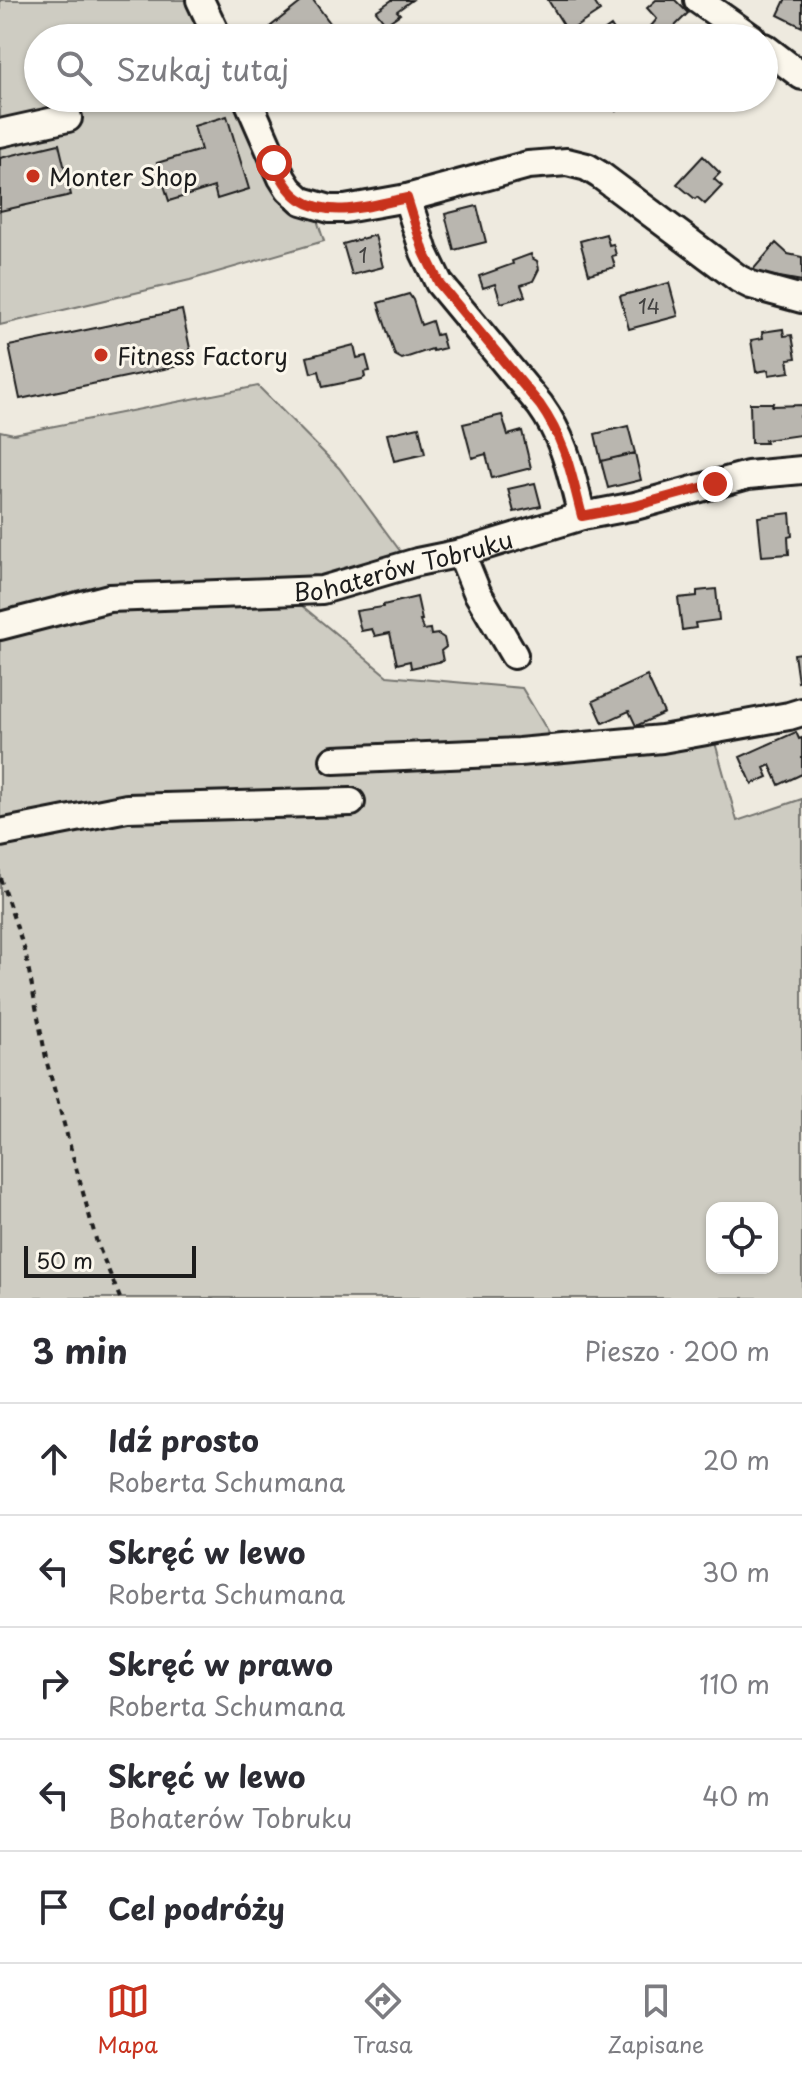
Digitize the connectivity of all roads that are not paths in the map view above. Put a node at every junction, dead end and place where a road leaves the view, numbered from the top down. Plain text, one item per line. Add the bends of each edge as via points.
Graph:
1 (200, 0) edge
2 (698, 0) edge
3 (211, 24) edge
4 (732, 24) edge
5 (778, 58) edge
6 (802, 76) edge
7 (253, 112) edge
8 (68, 118) dead end
9 (0, 133) edge
10 (407, 198) junction
11 (802, 299) edge
12 (802, 470) edge
13 (582, 516) junction
14 (461, 553) junction
15 (0, 626) edge
16 (514, 655) dead end
17 (802, 712) edge
18 (334, 760) dead end
19 (351, 802) dead end
20 (0, 833) edge

1 - 3 street
2 - 4 street
5 - 6 street
7 - 10 street via 282,178 302,201 345,209
8 - 9 street
10 - 11 street via 528,165 567,162 587,167 739,279
10 - 13 street via 439,283 554,426
12 - 13 street, Bohaterów Tobruku via 748,475
13 - 14 street, Bohaterów Tobruku
14 - 15 street, Bohaterów Tobruku via 322,590 109,598
14 - 16 street
17 - 18 street via 662,739
19 - 20 street via 127,808

